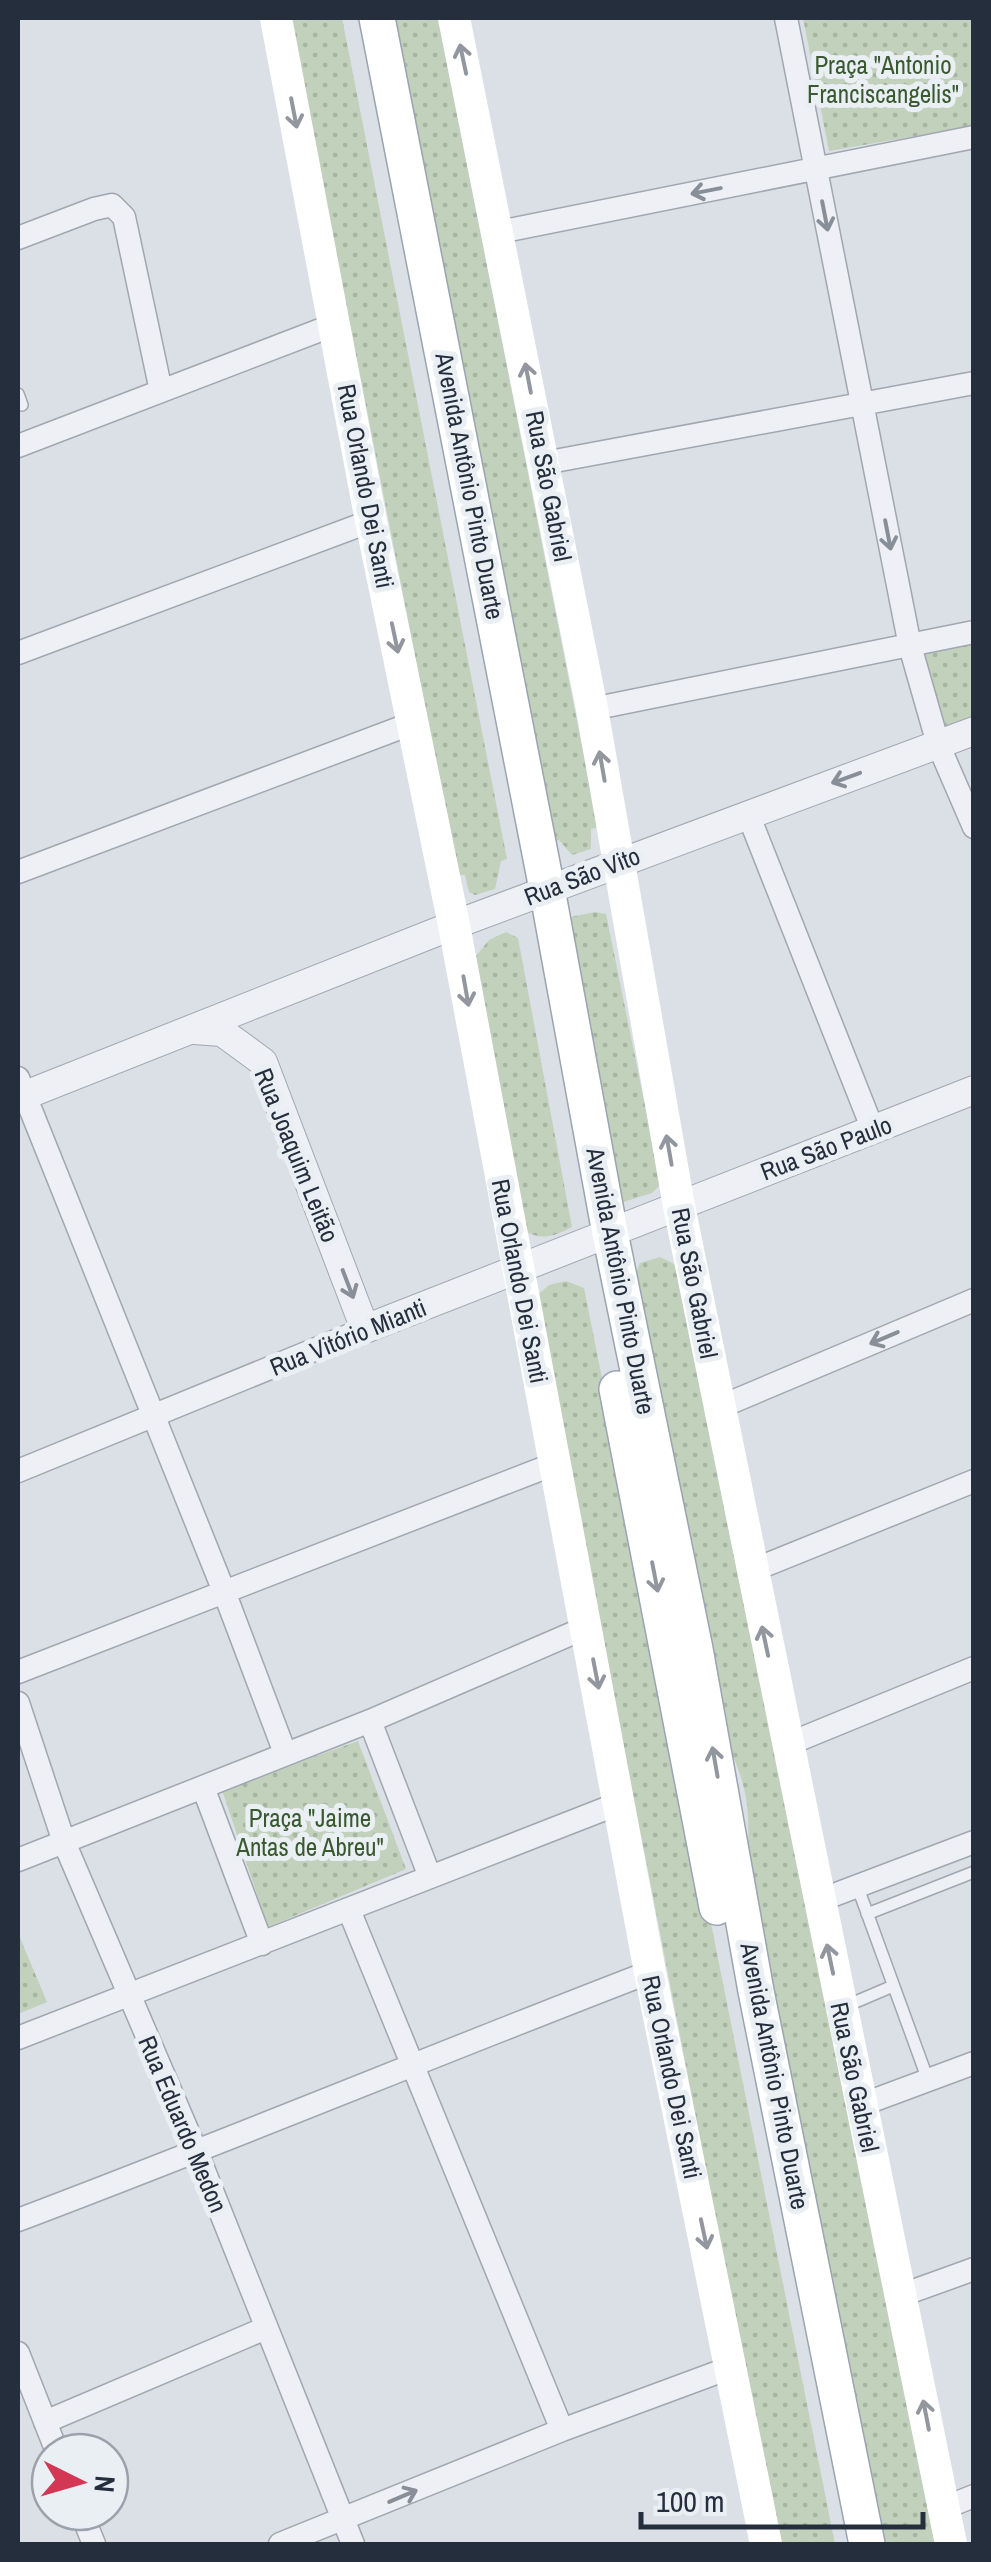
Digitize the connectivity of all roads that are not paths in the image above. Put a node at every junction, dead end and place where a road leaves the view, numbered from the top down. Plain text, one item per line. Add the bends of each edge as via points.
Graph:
1 (276, 18) edge
2 (355, 18) edge
3 (378, 18) edge
4 (454, 18) edge
5 (786, 18) edge
6 (974, 137) edge
7 (816, 169) junction
8 (499, 232) junction
9 (18, 238) edge
10 (336, 324) junction
11 (974, 382) edge
12 (160, 391) junction
13 (862, 404) junction
14 (18, 446) edge
15 (544, 463) junction
16 (371, 520) junction
17 (974, 632) edge
18 (910, 646) junction
19 (18, 653) edge
20 (592, 709) junction
21 (413, 723) junction
22 (974, 730) edge
23 (938, 744) junction
24 (748, 814) junction
25 (974, 827) edge
26 (619, 862) junction
27 (18, 872) edge
28 (536, 894) junction
29 (454, 925) junction
30 (275, 998) junction
31 (194, 1030) junction
32 (262, 1062) junction
33 (974, 1090) edge
34 (20, 1091) edge
35 (873, 1130) junction
36 (679, 1206) junction
37 (598, 1237) junction
38 (517, 1270) junction
39 (974, 1300) edge
40 (365, 1329) junction
41 (720, 1408) junction
42 (154, 1417) junction
43 (554, 1464) junction
44 (18, 1471) edge
45 (974, 1481) edge
46 (751, 1571) junction
47 (225, 1594) junction
48 (587, 1628) junction
49 (974, 1668) edge
50 (18, 1672) edge
51 (18, 1703) edge
52 (370, 1721) junction
53 (786, 1745) junction
54 (285, 1754) junction
55 (204, 1787) junction
56 (620, 1803) junction
57 (64, 1842) junction
58 (974, 1842) edge
59 (18, 1860) edge
60 (974, 1872) edge
61 (430, 1876) junction
62 (858, 1888) junction
63 (818, 1901) junction
64 (349, 1910) junction
65 (866, 1914) junction
66 (262, 1944) junction
67 (650, 1972) junction
68 (893, 1986) junction
69 (128, 1997) junction
70 (840, 2008) junction
71 (18, 2038) edge
72 (414, 2062) junction
73 (974, 2063) edge
74 (928, 2080) junction
75 (861, 2106) junction
76 (197, 2153) junction
77 (18, 2220) edge
78 (974, 2269) edge
79 (902, 2296) junction
80 (266, 2328) junction
81 (18, 2353) edge
82 (732, 2368) junction
83 (44, 2422) junction
84 (562, 2430) junction
85 (48, 2432) edge
86 (959, 2502) edge
87 (344, 2521) junction
88 (280, 2544) edge
89 (353, 2544) edge
90 (766, 2544) edge
91 (844, 2544) edge
92 (867, 2544) edge
93 (951, 2544) edge

1 -> 10 main road, Rua Orlando Dei Santi
2 - 28 main road, Avenida Antônio Pinto Duarte
3 - 28 main road, Avenida Antônio Pinto Duarte
8 -> 4 main road, Rua São Gabriel
5 - 7 street
6 - 7 street
7 -> 8 street
7 -> 13 street
15 -> 8 main road, Rua São Gabriel
9 - 12 street via 112,205 124,217
10 - 12 street
10 - 16 main road, Rua Orlando Dei Santi
11 - 13 street
12 - 14 street
13 - 15 street
13 -> 18 street
15 - 20 main road, Rua São Gabriel
16 - 19 street
16 -> 21 main road, Rua Orlando Dei Santi
17 - 18 street
18 - 20 street
18 - 23 street
26 -> 20 main road, Rua São Gabriel
21 - 27 street
21 - 29 main road, Rua Orlando Dei Santi
22 - 23 street, Rua São Vito
23 -> 24 street, Rua São Vito
23 - 25 street
24 - 26 street, Rua São Vito
24 - 35 street
26 - 28 street, Rua São Vito
36 -> 26 main road, Rua São Gabriel
28 - 29 street, Rua São Vito
28 - 37 main road, Avenida Antônio Pinto Duarte
29 - 30 street, Rua São Vito
29 -> 38 main road, Rua Orlando Dei Santi
30 - 31 street, Rua São Vito
30 - 32 street via 265,1016
31 - 32 street, Rua Joaquim Leitão via 222,1032
31 - 34 street
32 -> 40 street, Rua Joaquim Leitão
33 - 35 street, Rua São Paulo
34 - 42 street
35 - 36 street, Rua São Paulo
36 - 37 street, Rua Vitório Mianti
36 - 41 main road, Rua São Gabriel
37 - 38 street, Rua Vitório Mianti
37 -> 91 main road, Avenida Antônio Pinto Duarte
92 -> 37 main road, Avenida Antônio Pinto Duarte via 695,1649
38 - 40 street, Rua Vitório Mianti
38 - 43 main road, Rua Orlando Dei Santi
39 -> 41 street
40 - 42 street, Rua Vitório Mianti
41 - 46 main road, Rua São Gabriel
42 - 44 street, Rua Vitório Mianti
42 - 47 street
43 - 47 street
43 - 48 main road, Rua Orlando Dei Santi
45 - 46 street
53 -> 46 main road, Rua São Gabriel
47 - 50 street
47 - 54 street
48 - 52 street
48 -> 56 main road, Rua Orlando Dei Santi
49 - 53 street
51 - 57 street, Rua Eduardo Medon
52 - 54 street
52 - 61 street
53 - 63 main road, Rua São Gabriel
54 - 55 street
55 - 57 street
55 - 66 street
56 - 61 street
56 - 67 main road, Rua Orlando Dei Santi
57 - 59 street
57 - 69 street, Rua Eduardo Medon
58 - 62 street
60 - 65 lane
61 - 64 street
62 - 63 street
62 - 65 lane
70 -> 63 main road, Rua São Gabriel
64 - 66 street
64 - 72 street
65 - 68 lane
66 - 69 street
67 - 72 street
67 -> 82 main road, Rua Orlando Dei Santi
68 - 70 lane
68 - 74 lane
69 - 71 street
69 - 76 street, Rua Eduardo Medon
70 - 75 main road, Rua São Gabriel
72 - 76 street
72 - 84 street
73 - 74 street
74 - 75 street
75 - 79 main road, Rua São Gabriel
76 - 77 street
76 - 80 street, Rua Eduardo Medon
78 - 79 street
86 -> 79 main road, Rua São Gabriel
80 - 83 street
80 - 87 street, Rua Eduardo Medon
81 - 83 street
82 - 84 street
82 - 90 main road, Rua Orlando Dei Santi
83 - 85 street
87 -> 84 street
86 - 93 main road, Rua São Gabriel
87 - 88 street
87 - 89 street, Rua Eduardo Medon

